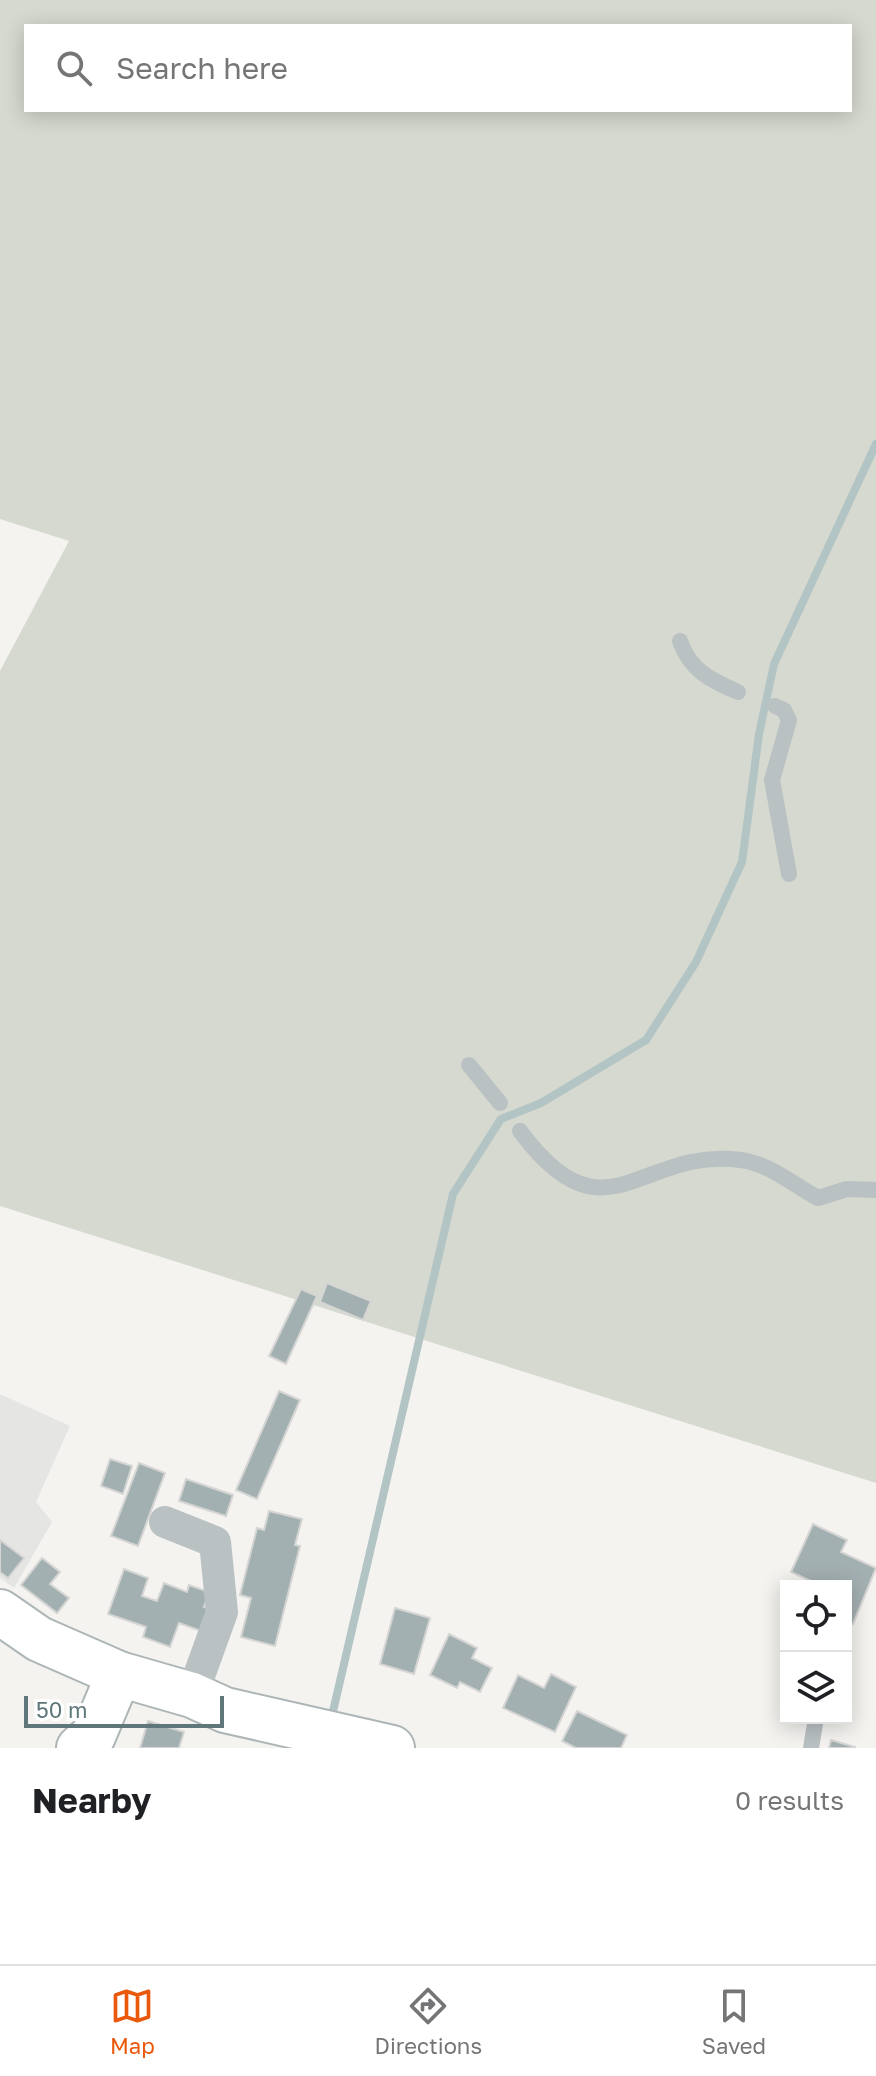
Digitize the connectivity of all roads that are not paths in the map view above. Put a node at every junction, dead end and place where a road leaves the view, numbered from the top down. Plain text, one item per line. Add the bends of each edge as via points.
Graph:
1 (680, 641) dead end
2 (738, 692) dead end
3 (775, 706) dead end
4 (789, 874) dead end
5 (469, 1065) dead end
6 (500, 1103) dead end
7 (520, 1131) dead end
8 (876, 1190) edge
9 (165, 1522) dead end
10 (0, 1612) edge
11 (119, 1674) junction
12 (192, 1695) junction
13 (815, 1724) edge
14 (372, 1743) edge
15 (79, 1748) edge
16 (811, 1748) edge

1 - 2 lane via 684,657 700,674
3 - 4 lane via 789,720 772,780
5 - 6 lane
7 - 8 lane via 553,1170 584,1187 620,1186 680,1165 723,1159 761,1165 818,1198 847,1189
9 - 12 street via 215,1542 222,1612
10 - 11 main road via 39,1639
11 - 12 main road
11 - 15 main road via 93,1736
12 - 14 main road via 225,1710
13 - 16 lane

